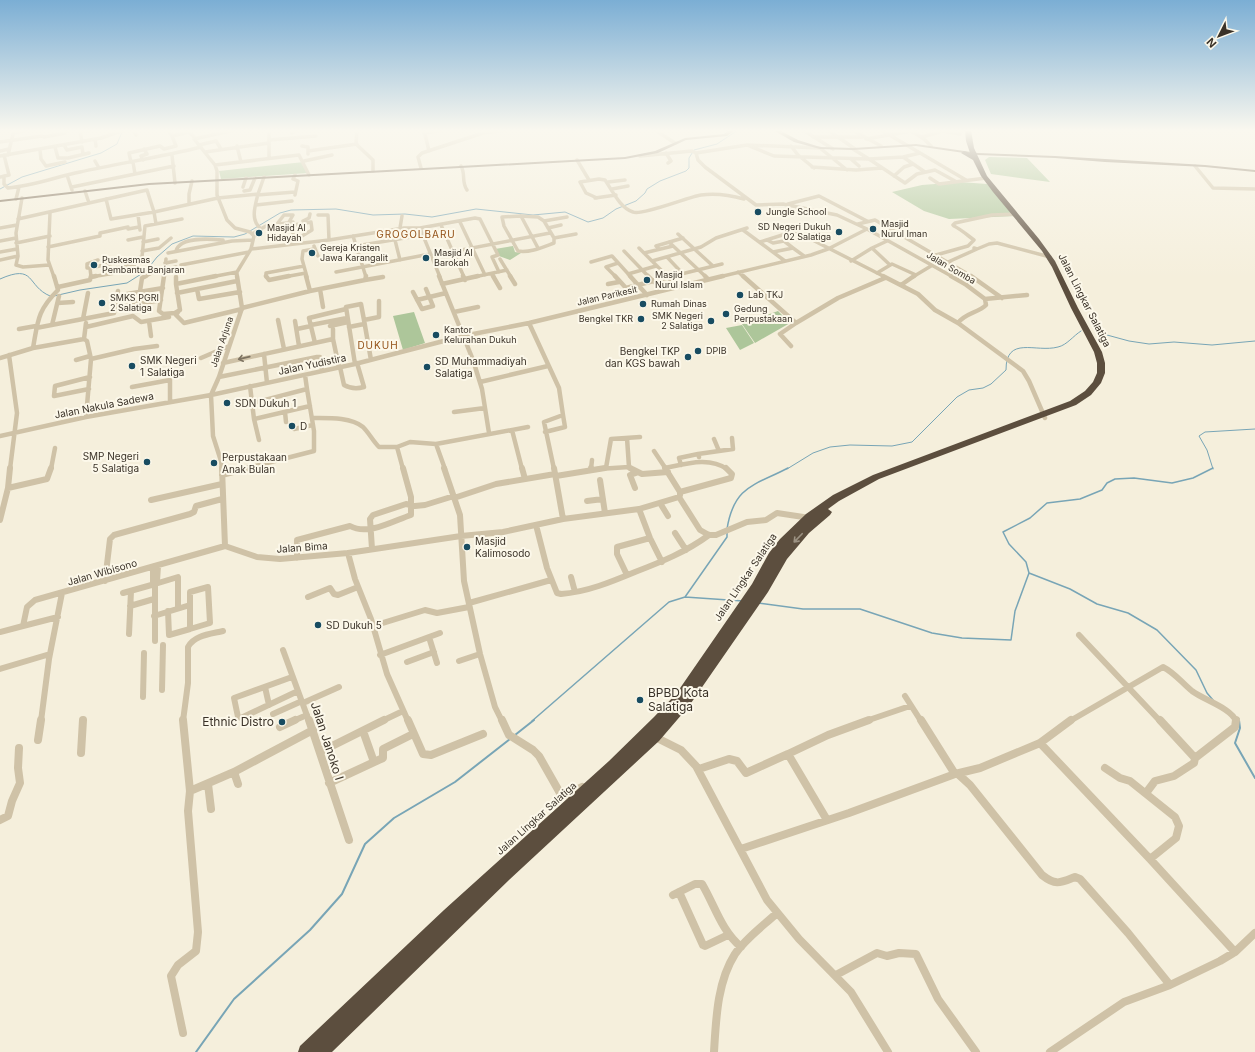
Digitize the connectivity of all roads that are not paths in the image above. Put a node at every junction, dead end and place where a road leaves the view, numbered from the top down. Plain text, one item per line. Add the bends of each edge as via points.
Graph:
1 (3, 179) edge
2 (51, 179) edge
3 (68, 179) edge
4 (115, 179) edge
5 (230, 179) edge
6 (246, 179) edge
7 (255, 179) edge
8 (263, 179) edge
9 (293, 179) edge
10 (463, 179) edge
11 (601, 179) edge
12 (602, 179) edge
13 (719, 179) edge
14 (899, 179) edge
15 (910, 179) edge
16 (931, 179) edge
17 (951, 179) edge
18 (975, 179) edge
19 (987, 179) edge
20 (990, 179) edge
21 (1206, 179) edge
22 (217, 180) junction
23 (589, 180) joint
24 (625, 180) dead end
25 (966, 180) joint
26 (192, 181) junction
27 (175, 182) joint
28 (608, 182) junction
29 (955, 182) junction
30 (149, 184) junction
31 (628, 186) dead end
32 (19, 187) junction
33 (612, 189) junction
34 (1255, 189) edge
35 (72, 190) junction
36 (147, 190) junction
37 (467, 190) dead end
38 (85, 191) junction
39 (258, 195) junction
40 (616, 195) junction
41 (744, 197) junction
42 (218, 198) junction
43 (19, 199) junction
44 (106, 199) junction
45 (0, 201) edge
46 (292, 201) dead end
47 (90, 203) junction
48 (189, 204) junction
49 (786, 204) junction
50 (256, 205) junction
51 (168, 209) junction
52 (154, 212) junction
53 (20, 213) junction
54 (50, 213) junction
55 (1016, 213) junction
56 (14, 214) dead end
57 (310, 214) dead end
58 (138, 215) junction
59 (298, 215) dead end
60 (318, 215) dead end
61 (402, 216) dead end
62 (520, 216) junction
63 (568, 217) dead end
64 (18, 219) junction
65 (182, 219) dead end
66 (169, 220) dead end
67 (544, 221) junction
68 (867, 221) junction
69 (460, 222) junction
70 (292, 223) junction
71 (156, 224) junction
72 (277, 224) junction
73 (303, 224) junction
74 (858, 224) junction
75 (17, 225) junction
76 (441, 225) junction
77 (561, 225) dead end
78 (140, 227) junction
79 (0, 228) edge
80 (258, 228) junction
81 (400, 228) junction
82 (420, 228) junction
83 (548, 228) junction
84 (748, 228) dead end
85 (867, 229) junction
86 (743, 230) junction
87 (384, 231) junction
88 (820, 231) dead end
89 (140, 232) dead end
90 (250, 232) junction
91 (550, 233) junction
92 (576, 234) dead end
93 (678, 234) dead end
94 (322, 235) dead end
95 (423, 235) junction
96 (50, 236) junction
97 (353, 236) junction
98 (530, 236) junction
99 (16, 238) junction
100 (171, 238) dead end
101 (294, 238) junction
102 (554, 238) junction
103 (683, 238) junction
104 (809, 238) junction
105 (158, 239) dead end
106 (128, 240) dead end
107 (143, 240) junction
108 (253, 240) junction
109 (330, 240) junction
110 (395, 240) junction
111 (512, 240) junction
112 (767, 240) junction
113 (0, 241) edge
114 (232, 241) junction
115 (322, 241) junction
116 (887, 241) junction
117 (313, 242) junction
118 (386, 242) junction
119 (669, 242) junction
120 (760, 242) junction
121 (16, 243) junction
122 (293, 244) junction
123 (492, 244) junction
124 (970, 245) junction
125 (356, 246) junction
126 (673, 246) junction
127 (48, 247) junction
128 (472, 248) junction
129 (538, 248) junction
130 (639, 248) dead end
131 (658, 248) junction
132 (793, 248) junction
133 (872, 248) junction
134 (923, 248) junction
135 (17, 249) junction
136 (314, 249) junction
137 (828, 249) junction
138 (977, 249) junction
139 (694, 250) junction
140 (142, 251) junction
141 (176, 251) junction
142 (250, 251) junction
143 (624, 251) dead end
144 (949, 251) junction
145 (0, 252) edge
146 (452, 252) junction
147 (773, 252) junction
148 (168, 253) dead end
149 (644, 253) junction
150 (909, 253) junction
151 (681, 254) junction
152 (430, 255) junction
153 (936, 255) junction
154 (18, 256) junction
155 (318, 256) dead end
156 (804, 256) junction
157 (499, 257) junction
158 (667, 257) junction
159 (958, 257) junction
160 (1050, 257) junction
161 (138, 258) junction
162 (0, 260) edge
163 (98, 260) dead end
164 (400, 260) junction
165 (150, 261) dead end
166 (176, 261) dead end
167 (652, 261) junction
168 (785, 261) junction
169 (851, 261) junction
170 (591, 262) dead end
171 (617, 262) junction
172 (948, 262) junction
173 (108, 264) junction
174 (138, 264) junction
175 (722, 264) dead end
176 (889, 264) junction
177 (49, 265) junction
178 (181, 265) dead end
179 (304, 266) junction
180 (363, 266) junction
181 (656, 266) junction
182 (713, 266) junction
183 (931, 266) junction
184 (176, 267) dead end
185 (90, 268) junction
186 (165, 269) junction
187 (507, 270) junction
188 (642, 270) junction
189 (698, 270) junction
190 (108, 272) junction
191 (237, 272) junction
192 (336, 272) dead end
193 (499, 272) junction
194 (738, 272) junction
195 (306, 273) junction
196 (877, 273) junction
197 (492, 274) junction
198 (628, 274) junction
199 (683, 274) junction
200 (485, 275) junction
201 (916, 275) junction
202 (91, 277) junction
203 (176, 277) dead end
204 (383, 277) dead end
205 (669, 278) junction
206 (885, 278) junction
207 (708, 279) junction
208 (976, 279) junction
209 (365, 280) junction
210 (464, 280) junction
211 (237, 281) junction
212 (617, 282) junction
213 (654, 282) junction
214 (176, 284) junction
215 (442, 284) junction
216 (514, 284) dead end
217 (608, 284) dead end
218 (965, 284) junction
219 (639, 285) junction
220 (901, 285) junction
221 (58, 287) junction
222 (678, 287) junction
223 (163, 288) junction
224 (500, 288) dead end
225 (197, 289) junction
226 (320, 289) junction
227 (426, 289) dead end
228 (1016, 290) dead end
229 (118, 291) dead end
230 (310, 291) junction
231 (140, 292) junction
232 (240, 292) junction
233 (413, 292) dead end
234 (88, 293) dead end
235 (177, 293) junction
236 (446, 293) junction
237 (127, 294) dead end
238 (647, 295) junction
239 (1021, 295) junction
240 (1027, 295) dead end
241 (59, 296) dead end
242 (429, 297) junction
243 (1002, 298) junction
244 (985, 299) junction
245 (161, 300) junction
246 (416, 300) junction
247 (379, 301) dead end
248 (73, 302) dead end
249 (152, 302) junction
250 (58, 303) junction
251 (138, 304) junction
252 (127, 306) dead end
253 (323, 307) dead end
254 (478, 307) dead end
255 (242, 309) junction
256 (346, 309) junction
257 (159, 311) junction
258 (454, 312) junction
259 (177, 314) junction
260 (324, 314) junction
261 (85, 319) junction
262 (278, 320) dead end
263 (149, 321) junction
264 (295, 321) dead end
265 (326, 322) junction
266 (348, 322) junction
267 (364, 322) junction
268 (529, 323) junction
269 (796, 323) junction
270 (958, 323) junction
271 (52, 325) junction
272 (311, 325) junction
273 (36, 327) junction
274 (86, 327) junction
275 (19, 329) dead end
276 (297, 329) junction
277 (152, 336) dead end
278 (463, 336) junction
279 (333, 338) junction
280 (84, 339) junction
281 (315, 343) junction
282 (157, 346) dead end
283 (229, 346) junction
284 (299, 346) junction
285 (791, 346) dead end
286 (33, 348) junction
287 (284, 349) junction
288 (264, 354) junction
289 (9, 355) junction
290 (90, 357) junction
291 (0, 358) edge
292 (201, 358) dead end
293 (76, 360) dead end
294 (371, 360) junction
295 (223, 363) junction
296 (356, 364) junction
297 (548, 366) junction
298 (339, 367) junction
299 (266, 368) junction
300 (322, 371) junction
301 (305, 375) junction
302 (90, 377) junction
303 (219, 377) junction
304 (480, 382) junction
305 (267, 383) junction
306 (250, 386) junction
307 (132, 387) dead end
308 (89, 389) junction
309 (308, 389) junction
310 (211, 395) junction
311 (170, 402) junction
312 (253, 403) junction
313 (310, 406) junction
314 (485, 408) junction
315 (285, 412) junction
316 (454, 412) dead end
317 (564, 415) junction
318 (1043, 416) junction
319 (86, 417) junction
320 (313, 418) junction
321 (254, 419) junction
322 (286, 422) dead end
323 (313, 425) junction
324 (528, 427) dead end
325 (294, 429) dead end
326 (512, 430) junction
327 (14, 432) junction
328 (546, 432) junction
329 (489, 434) junction
330 (0, 436) edge
331 (640, 437) dead end
332 (628, 438) junction
333 (732, 438) dead end
334 (714, 439) dead end
335 (260, 440) dead end
336 (436, 444) junction
337 (397, 447) junction
338 (55, 448) dead end
339 (654, 451) dead end
340 (719, 451) junction
341 (698, 454) junction
342 (592, 460) dead end
343 (701, 461) junction
344 (681, 465) junction
345 (629, 467) junction
346 (606, 468) junction
347 (591, 470) junction
348 (667, 470) junction
349 (636, 473) junction
350 (222, 475) junction
351 (556, 475) junction
352 (525, 479) junction
353 (600, 480) dead end
354 (222, 484) junction
355 (8, 488) junction
356 (634, 488) dead end
357 (679, 494) junction
358 (454, 497) junction
359 (222, 499) junction
360 (603, 499) junction
361 (151, 500) dead end
362 (587, 501) dead end
363 (660, 503) junction
364 (411, 505) junction
365 (638, 509) junction
366 (605, 513) junction
367 (668, 516) dead end
368 (563, 519) junction
369 (812, 519) junction
370 (0, 520) edge
371 (536, 525) junction
372 (371, 529) junction
373 (676, 533) dead end
374 (709, 535) junction
375 (461, 536) junction
376 (650, 538) junction
377 (224, 546) junction
378 (372, 549) junction
379 (686, 550) junction
380 (348, 553) junction
381 (297, 558) junction
382 (662, 562) junction
383 (155, 567) junction
384 (627, 575) junction
385 (571, 577) dead end
386 (551, 580) junction
387 (105, 581) junction
388 (155, 584) junction
389 (358, 587) junction
390 (130, 591) junction
391 (575, 592) junction
392 (62, 593) junction
393 (123, 593) dead end
394 (308, 597) dead end
395 (154, 599) junction
396 (190, 605) junction
397 (469, 605) junction
398 (130, 606) junction
399 (178, 608) junction
400 (168, 611) junction
401 (742, 612) junction
402 (154, 616) junction
403 (58, 617) junction
404 (23, 626) junction
405 (373, 626) junction
406 (190, 629) junction
407 (223, 631) dead end
408 (0, 632) edge
409 (440, 633) dead end
410 (129, 634) dead end
411 (1079, 634) dead end
412 (429, 637) junction
413 (155, 641) dead end
414 (163, 645) dead end
415 (283, 650) dead end
416 (434, 652) junction
417 (144, 653) dead end
418 (50, 654) junction
419 (480, 654) junction
420 (380, 655) junction
421 (459, 661) dead end
422 (407, 662) dead end
423 (437, 663) dead end
424 (0, 669) edge
425 (292, 677) junction
426 (265, 687) junction
427 (339, 687) dead end
428 (1129, 688) junction
429 (162, 690) dead end
430 (298, 692) junction
431 (904, 696) dead end
432 (143, 697) dead end
433 (303, 702) junction
434 (269, 705) junction
435 (910, 706) junction
436 (403, 711) junction
437 (273, 714) dead end
438 (308, 715) junction
439 (83, 720) dead end
440 (280, 727) dead end
441 (313, 730) junction
442 (363, 731) junction
443 (413, 734) junction
444 (483, 734) dead end
445 (655, 737) junction
446 (38, 740) dead end
447 (1040, 743) junction
448 (19, 748) dead end
449 (635, 750) junction
450 (320, 752) junction
451 (81, 753) dead end
452 (788, 754) junction
453 (1195, 758) junction
454 (374, 762) junction
455 (1105, 768) dead end
456 (699, 769) junction
457 (234, 772) junction
458 (610, 774) junction
459 (957, 774) junction
460 (329, 783) junction
461 (208, 784) junction
462 (238, 784) dead end
463 (190, 791) junction
464 (1146, 793) junction
465 (211, 809) dead end
466 (0, 820) edge
467 (828, 820) junction
468 (349, 840) dead end
469 (741, 849) junction
470 (1150, 858) junction
471 (777, 913) junction
472 (1255, 933) edge
473 (728, 935) junction
474 (741, 946) junction
475 (1234, 952) junction
476 (836, 975) junction
477 (1170, 985) junction
478 (183, 1032) dead end
479 (306, 1052) edge
480 (320, 1052) edge
481 (714, 1052) edge
482 (888, 1052) edge
483 (976, 1052) edge
484 (1052, 1052) edge

1 - 32 street via 5,186
2 - 32 street
3 - 35 street
4 - 35 street
5 - 22 main road
6 - 7 street via 244,189 250,190
8 - 39 street
9 - 39 street via 298,181 295,194
10 - 37 street
11 - 23 street
12 - 28 street
13 - 41 street
14 - 15 street via 905,183
16 - 29 street via 938,184
17 - 29 street
18 - 25 street
19 - 55 highway, Jalan Lingkar Salatiga
20 - 55 highway, Jalan Lingkar Salatiga
21 - 34 street via 1213,188
22 - 26 main road
22 - 42 street
23 - 40 street via 580,182 588,198
24 - 28 street
25 - 29 street
26 - 27 main road
26 - 48 street
27 - 30 main road
28 - 33 street
30 - 36 street
30 - 38 main road
31 - 33 street
32 - 43 street
33 - 40 street
35 - 38 main road
35 - 43 main road
36 - 44 street
36 - 52 street
38 - 47 street
39 - 42 street
39 - 50 street
40 - 41 street via 632,213 693,196 707,194
41 - 49 street via 756,205
42 - 48 street
42 - 90 street via 229,223
43 - 45 main road
43 - 53 street
44 - 47 street
44 - 58 street via 111,219
46 - 50 street
47 - 54 street
48 - 51 street
49 - 68 street via 819,196
49 - 74 street, Jalan Somba via 831,213
50 - 80 street via 254,220
51 - 52 street
51 - 66 street
52 - 58 street
52 - 71 street
53 - 56 street
53 - 64 street
54 - 64 street
54 - 96 street
55 - 124 street via 954,224 974,240
55 - 160 highway, Jalan Lingkar Salatiga
55 - 318 highway, Jalan Lingkar Salatiga via 1056,260 1104,354 1108,367 1104,382 1090,399 1061,413
57 - 73 street via 309,218 302,221
58 - 78 street
59 - 70 street
60 - 109 street via 328,215
61 - 81 street
62 - 67 street via 538,217
62 - 98 street
62 - 111 street via 502,217
63 - 67 street
64 - 75 street
65 - 71 street
67 - 83 street
68 - 74 street
68 - 134 street via 875,220
69 - 76 street
69 - 123 street via 479,219
69 - 128 street
70 - 72 street
70 - 72 street via 293,215 284,215
70 - 73 street
70 - 101 street
71 - 107 street via 145,226
72 - 80 street
73 - 101 street via 311,222 312,231
74 - 85 street, Jalan Somba
75 - 79 street
75 - 99 street
76 - 82 street
76 - 146 street
77 - 83 street
78 - 89 street
78 - 127 street via 100,233 100,236
80 - 90 street
81 - 82 street
81 - 87 street
82 - 95 street
83 - 91 street
84 - 86 street
85 - 116 street, Jalan Somba
85 - 137 street, Jalan Parikesit
86 - 120 street
86 - 139 street via 716,238
87 - 97 street via 358,233
87 - 118 street
88 - 104 street
90 - 108 street via 254,236
91 - 98 street
91 - 102 street
92 - 102 street
93 - 103 street
94 - 115 street
95 - 110 street
95 - 152 street
96 - 121 street
96 - 127 street
97 - 109 street
97 - 125 street
98 - 111 street
98 - 129 street
99 - 113 street
99 - 121 street
100 - 140 street via 159,248
101 - 122 street
102 - 129 street via 554,243
103 - 119 street
103 - 139 street
104 - 112 street via 793,231
104 - 137 street
105 - 107 street
106 - 107 street
107 - 140 street
108 - 114 street
108 - 142 street
109 - 115 street
110 - 118 street
110 - 164 street
111 - 123 street
111 - 129 street via 519,252
112 - 120 street
112 - 132 street via 773,243 784,241
114 - 141 street
114 - 141 street via 197,240 179,244
115 - 117 street
116 - 133 street
116 - 150 street, Jalan Somba
117 - 122 street
117 - 136 street
118 - 125 street
119 - 126 street
119 - 131 street
120 - 147 street
121 - 135 street
122 - 142 street
123 - 128 street
123 - 157 street
124 - 138 street
124 - 144 street
125 - 180 street
126 - 131 street
126 - 151 street
127 - 177 street
128 - 146 street
128 - 200 street
130 - 149 street
131 - 149 street
132 - 147 street
132 - 156 street
133 - 169 street
133 - 176 street
134 - 150 street
134 - 153 street
135 - 145 street
135 - 154 street
136 - 155 street
136 - 179 street via 303,251
137 - 156 street, Jalan Parikesit
137 - 169 street
138 - 159 street
138 - 160 street via 995,243
139 - 151 street
139 - 182 street
140 - 161 street via 142,257
141 - 148 street
142 - 178 street
142 - 191 street
143 - 188 street
144 - 153 street
144 - 159 street
146 - 152 street
146 - 210 street
147 - 168 street
149 - 167 street
150 - 183 street, Jalan Somba
151 - 158 street
151 - 189 street
152 - 164 street
152 - 215 street
153 - 172 street
154 - 162 street
154 - 177 street via 18,267
156 - 168 street, Jalan Parikesit
157 - 187 street
157 - 193 street via 492,257
158 - 167 street
158 - 199 street
159 - 172 street
160 - 318 highway, Jalan Lingkar Salatiga via 1099,353 1102,372 1093,389 1084,397
161 - 173 street
161 - 174 street
163 - 185 street via 88,263 87,268
164 - 180 street
165 - 174 street
166 - 186 street via 166,261
167 - 181 street
168 - 194 street, Jalan Parikesit
169 - 196 street
170 - 171 street via 612,256
171 - 198 street
171 - 212 street via 606,267
172 - 208 street
173 - 185 street
173 - 190 street
174 - 190 street
174 - 190 street via 139,270 109,275
175 - 182 street
176 - 196 street
176 - 201 street
177 - 221 street
179 - 195 street
179 - 195 street via 266,273 266,278 269,280
180 - 192 street
180 - 209 street
181 - 188 street
181 - 205 street
182 - 189 street
183 - 201 street
183 - 218 street, Jalan Somba
184 - 186 street
185 - 202 street
186 - 223 street
186 - 231 street via 142,278
187 - 193 street
187 - 216 street
188 - 198 street
188 - 213 street
189 - 199 street
189 - 207 street
190 - 202 street
191 - 211 street, Jalan Arjuna
191 - 214 street
193 - 197 street
194 - 207 street, Jalan Parikesit
194 - 269 street
195 - 230 street
196 - 206 street
197 - 200 street
197 - 224 street
198 - 219 street
199 - 205 street
200 - 210 street
201 - 220 street
202 - 221 street via 90,280
203 - 214 street
204 - 209 street
205 - 213 street
205 - 222 street
206 - 220 street
206 - 269 street via 838,298
207 - 222 street, Jalan Parikesit
208 - 218 street
208 - 243 street
209 - 226 street
210 - 215 street
211 - 225 street
211 - 232 street, Jalan Arjuna
212 - 217 street
212 - 219 street via 626,288
213 - 219 street
214 - 235 street
215 - 236 street
218 - 244 street, Jalan Somba
219 - 238 street
220 - 270 street
221 - 273 street via 40,313
222 - 238 street, Jalan Parikesit
223 - 231 street
223 - 245 street
225 - 232 street via 199,299
225 - 235 street
226 - 230 street
226 - 253 street
227 - 242 street
228 - 239 street
229 - 261 street via 115,313
230 - 255 street
231 - 237 street
231 - 251 street
232 - 255 street, Jalan Arjuna
233 - 246 street
234 - 261 street
235 - 259 street via 180,306
236 - 242 street
236 - 258 street
238 - 268 street, Jalan Parikesit
239 - 240 street
239 - 243 street
241 - 250 street
242 - 246 street
242 - 246 street via 433,304 431,307 421,308
243 - 244 street
244 - 270 street via 985,306 963,317
245 - 249 street
245 - 257 street
247 - 267 street via 380,317
248 - 250 street
249 - 251 street
249 - 257 street
250 - 271 street
251 - 252 street
254 - 258 street
255 - 259 street via 184,323
255 - 283 street, Jalan Arjuna
256 - 260 street
256 - 266 street
256 - 267 street via 361,304
257 - 259 street
258 - 278 street
259 - 263 street
260 - 265 street
260 - 272 street via 309,318
261 - 271 street
261 - 274 street
262 - 287 street
263 - 274 street via 141,322 133,316
263 - 277 street
264 - 276 street
265 - 266 street
265 - 272 street
266 - 267 street
266 - 279 street via 332,328
266 - 296 street
267 - 294 street
268 - 278 street, Jalan Parikesit
268 - 297 street
269 - 285 street via 780,334
270 - 318 street via 1010,360 1027,376 1032,394
271 - 273 street
272 - 276 street
272 - 281 street
273 - 275 street
273 - 286 street
274 - 280 street
276 - 284 street
278 - 294 street, Jalan Yudistira
278 - 304 street
279 - 281 street
279 - 298 street
280 - 286 street
280 - 290 street via 87,340
281 - 284 street
282 - 290 street
283 - 292 street
283 - 295 street, Jalan Arjuna
284 - 287 street
286 - 289 street
287 - 288 street
288 -> 295 street
288 - 299 street
289 - 291 street
289 - 327 street via 17,413
290 - 293 street
290 - 302 street
294 - 296 street, Jalan Yudistira
295 - 303 street, Jalan Arjuna
296 - 298 street, Jalan Yudistira
296 - 298 street via 365,389 346,387
297 - 304 street
297 - 317 street via 559,388
298 - 300 street, Jalan Yudistira
299 - 300 street via 319,357
299 - 303 street
299 - 305 street
300 - 301 street, Jalan Yudistira
301 - 305 street, Jalan Yudistira
301 - 309 street
302 - 308 street
302 - 308 street via 55,386 54,396
303 - 310 street, Jalan Arjuna
304 - 314 street
305 - 306 street, Jalan Yudistira
306 - 310 street, Jalan Yudistira
306 - 312 street
307 - 311 street via 170,380
308 - 319 street
309 - 312 street
309 - 313 street
310 - 311 street, Jalan Nakula Sadewa
310 - 350 street via 213,436 221,461
311 - 319 street, Jalan Nakula Sadewa
312 - 321 street
313 - 315 street
313 - 320 street
314 - 316 street
314 - 329 street
315 - 321 street
315 - 322 street
317 - 328 street via 565,427
317 - 328 street via 544,421
318 - 369 highway, Jalan Lingkar Salatiga via 886,479
319 - 327 street, Jalan Nakula Sadewa
320 - 323 street
320 - 337 street via 358,423 379,447
321 - 335 street
323 - 325 street
323 - 350 street via 313,451
324 - 326 street
326 - 329 street
326 - 352 street
327 - 330 street, Jalan Nakula Sadewa
327 - 355 street
328 - 351 street
329 - 336 street
331 - 332 street
332 - 345 street
332 - 346 street via 610,440
333 - 340 street via 734,448
334 - 340 street
336 - 337 street via 410,442
336 - 358 street
337 - 364 street
338 - 355 street via 47,479
339 - 348 street
340 - 341 street
341 - 343 street
341 - 344 street via 678,458
342 - 347 street
343 - 344 street
343 - 357 street, Jalan Bima via 720,466 731,472 732,476 724,481
344 - 348 street
345 - 346 street
345 - 349 street
346 - 347 street
347 - 351 street
348 - 349 street via 649,475
348 - 357 street
349 - 356 street via 630,475
350 - 354 street
351 - 352 street
351 - 368 street
352 - 358 street
353 - 360 street
354 - 359 street
354 - 361 street
355 - 370 street
357 - 363 street, Jalan Bima
357 - 374 street via 700,530
358 - 364 street via 425,505
358 - 375 street via 460,515
359 - 377 street
359 - 387 street via 196,506 190,514 114,535 110,539
360 - 362 street
360 - 366 street
363 - 365 street, Jalan Bima
363 - 367 street
364 - 372 street via 412,513 409,516
364 - 372 street via 372,515
365 - 366 street, Jalan Bima
365 - 376 street
366 - 368 street, Jalan Bima
368 - 371 street, Jalan Bima
369 - 374 street via 777,513 766,520 747,522 725,532
369 - 401 highway, Jalan Lingkar Salatiga
371 - 375 street, Jalan Bima via 503,532
371 - 386 street
372 - 378 street
372 - 381 street via 356,530 350,526 296,540
373 - 379 street
374 - 379 street
375 - 378 street, Jalan Bima
375 - 397 street
376 - 382 street
376 - 384 street via 617,547 617,554
377 - 381 street, Jalan Bima via 257,556
377 - 383 street, Jalan Wibisono
378 - 380 street, Jalan Bima
379 - 382 street
380 - 381 street, Jalan Bima
380 - 389 street
382 - 384 street
383 - 387 street, Jalan Wibisono
383 - 388 street
384 - 391 street
385 - 391 street
386 - 391 street via 558,594
386 - 397 street
387 - 392 street, Jalan Wibisono
388 - 390 street
388 - 395 street
388 - 399 street via 178,577
389 - 394 street via 338,595 330,588
389 - 405 street
390 - 393 street
390 - 398 street
392 - 403 street
392 - 404 street, Jalan Wibisono via 30,603 26,609
395 - 398 street
395 - 402 street
396 - 399 street
396 - 406 street
396 - 406 street via 190,592 208,587 210,623
397 - 405 street via 437,613 425,610
397 - 419 street
398 - 410 street
399 - 400 street
400 - 402 street
400 - 406 street via 170,635
401 - 445 highway, Jalan Lingkar Salatiga via 685,702
401 - 449 highway, Jalan Lingkar Salatiga via 680,698
402 - 413 street
403 - 404 street
403 - 418 street
404 - 408 street
405 - 420 street
407 - 463 street via 195,640 189,645 183,724
409 - 412 street
411 - 428 street
412 - 416 street
412 - 420 street
414 - 429 street
415 - 425 street, Jalan Janoko I
416 - 422 street
416 - 423 street
417 - 432 street
418 - 424 street
418 - 446 street
419 - 421 street
419 - 458 street via 495,707 509,735 539,756 560,793 572,793
420 - 436 street
425 - 426 street
425 - 430 street, Jalan Janoko I
426 - 434 street
426 - 434 street via 234,698 238,717 241,718
427 - 433 street
428 - 447 street via 1065,724
428 - 453 street
428 - 453 street via 1159,668 1165,667 1191,690 1233,716 1237,722 1235,727
430 - 433 street, Jalan Janoko I
430 - 434 street
431 - 435 street
433 - 437 street
433 - 438 street, Jalan Janoko I
435 - 452 street via 828,735
435 - 459 street
436 - 442 street
436 - 443 street
438 - 440 street
438 - 441 street, Jalan Janoko I
439 - 451 street
441 - 450 street, Jalan Janoko I
441 - 457 street
442 - 450 street
442 - 454 street
443 - 444 street via 423,754 428,756
443 - 454 street via 383,749 384,757
445 - 449 highway, Jalan Lingkar Salatiga
445 - 456 street via 685,752
447 - 459 street via 980,768
447 - 470 street
448 - 466 street via 20,783 8,816
449 - 458 highway, Jalan Lingkar Salatiga
450 - 460 street, Jalan Janoko I
452 - 456 street via 746,773 734,759
452 - 467 street
453 - 464 street via 1194,763 1174,776 1155,781
454 - 460 street
455 - 464 street
456 - 469 street
457 - 461 street
457 - 462 street
458 - 479 highway, Jalan Lingkar Salatiga via 497,871
458 - 480 highway, Jalan Lingkar Salatiga
459 - 467 street
459 - 477 street via 970,785 1042,875 1058,883 1075,877 1080,879
460 - 468 street, Jalan Janoko I
461 - 463 street
461 - 465 street
463 - 478 street via 188,811 198,948 174,969 171,976
464 - 470 street via 1175,817 1179,826 1176,838
467 - 469 street
469 - 471 street via 758,886
470 - 475 street
471 - 474 street
471 - 476 street via 799,940
472 - 475 street
473 - 473 street via 703,945 676,894 695,884 702,884
473 - 474 street
474 - 481 street via 726,971 718,1007
475 - 477 street
476 - 482 street via 860,1005
476 - 483 street via 877,953 887,956 899,953 916,954 938,999
477 - 484 street via 1124,1002

